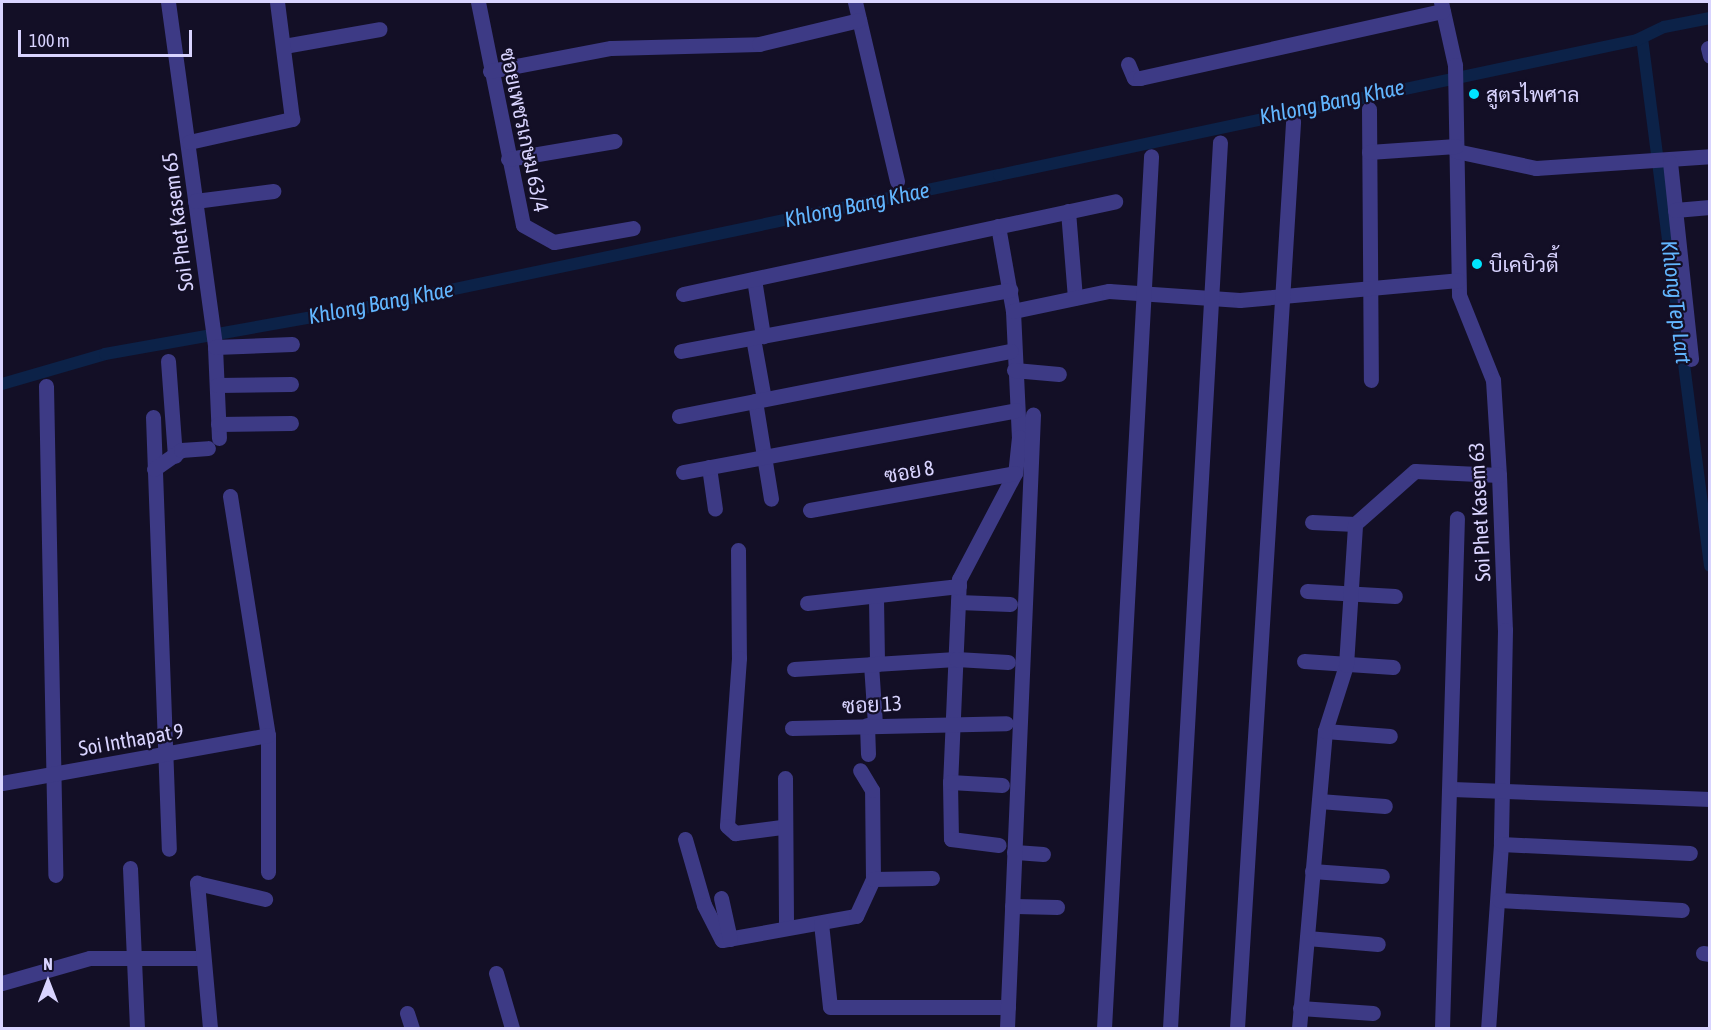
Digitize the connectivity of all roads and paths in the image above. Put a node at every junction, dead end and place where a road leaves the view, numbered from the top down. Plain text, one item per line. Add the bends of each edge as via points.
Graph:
1 (168, 2) edge
2 (277, 2) edge
3 (478, 2) edge
4 (855, 2) edge
5 (1442, 6) edge
6 (859, 20) junction
7 (380, 29) dead end
8 (284, 46) junction
9 (1128, 64) dead end
10 (490, 71) junction
11 (1369, 109) dead end
12 (1293, 122) dead end
13 (614, 141) dead end
14 (189, 142) junction
15 (1221, 142) dead end
16 (1456, 148) junction
17 (1369, 152) junction
18 (1151, 156) dead end
19 (1710, 156) edge
20 (508, 159) junction
21 (1661, 163) junction
22 (897, 181) dead end
23 (273, 191) dead end
24 (195, 201) junction
25 (1115, 201) dead end
26 (1710, 207) edge
27 (1675, 210) junction
28 (1068, 211) junction
29 (998, 226) junction
30 (633, 228) dead end
31 (754, 279) junction
32 (1458, 280) junction
33 (1369, 289) junction
34 (1010, 290) junction
35 (683, 294) dead end
36 (1144, 294) junction
37 (1281, 297) junction
38 (1075, 298) junction
39 (1212, 298) junction
40 (1013, 311) junction
41 (758, 337) junction
42 (292, 344) dead end
43 (215, 346) junction
44 (681, 351) dead end
45 (1011, 351) junction
46 (1690, 359) dead end
47 (168, 361) dead end
48 (1014, 370) junction
49 (1059, 374) dead end
50 (1371, 380) dead end
51 (291, 384) dead end
52 (217, 385) junction
53 (46, 386) dead end
54 (759, 400) junction
55 (1016, 410) junction
56 (1033, 415) dead end
57 (679, 416) dead end
58 (153, 417) dead end
59 (291, 423) dead end
60 (215, 437) junction
61 (175, 456) junction
62 (765, 456) junction
63 (709, 467) junction
64 (154, 469) junction
65 (683, 471) dead end
66 (1015, 473) junction
67 (1500, 475) junction
68 (230, 496) dead end
69 (771, 499) dead end
70 (715, 509) dead end
71 (810, 510) dead end
72 (1457, 518) dead end
73 (1312, 522) dead end
74 (1355, 524) junction
75 (738, 550) dead end
76 (958, 586) junction
77 (1307, 591) dead end
78 (1350, 594) junction
79 (1395, 596) dead end
80 (876, 598) junction
81 (958, 602) junction
82 (807, 603) dead end
83 (1010, 604) dead end
84 (956, 659) junction
85 (1304, 661) dead end
86 (1008, 662) dead end
87 (874, 664) junction
88 (1346, 665) junction
89 (1393, 667) dead end
90 (794, 669) dead end
91 (953, 722) junction
92 (1006, 723) dead end
93 (871, 725) junction
94 (792, 728) dead end
95 (1325, 731) junction
96 (268, 735) junction
97 (1390, 736) dead end
98 (162, 754) junction
99 (868, 754) dead end
100 (860, 770) dead end
101 (51, 775) junction
102 (785, 778) dead end
103 (951, 782) junction
104 (2, 783) edge
105 (1002, 784) dead end
106 (1452, 789) junction
107 (1501, 793) junction
108 (1705, 800) edge
109 (1318, 801) junction
110 (1385, 806) dead end
111 (782, 827) junction
112 (685, 838) dead end
113 (1501, 844) junction
114 (999, 845) dead end
115 (169, 849) dead end
116 (1014, 852) junction
117 (1690, 853) dead end
118 (1043, 854) dead end
119 (130, 868) dead end
120 (1312, 871) junction
121 (268, 872) dead end
122 (55, 875) dead end
123 (1382, 876) dead end
124 (932, 878) dead end
125 (873, 879) junction
126 (720, 898) dead end
127 (266, 899) dead end
128 (1499, 900) junction
129 (1012, 906) junction
130 (1057, 907) dead end
131 (1682, 910) dead end
132 (821, 923) junction
133 (786, 928) junction
134 (1306, 938) junction
135 (730, 939) junction
136 (1378, 944) dead end
137 (133, 957) junction
138 (199, 958) junction
139 (496, 974) dead end
140 (2, 983) edge
141 (1008, 1007) junction
142 (1300, 1008) junction
143 (407, 1013) dead end
144 (1373, 1013) dead end
145 (137, 1029) edge
146 (210, 1029) edge
147 (412, 1029) edge
148 (512, 1029) edge
149 (1007, 1029) edge
150 (1104, 1029) edge
151 (1170, 1029) edge
152 (1237, 1029) edge
153 (1299, 1029) edge
154 (1442, 1029) edge
155 (1488, 1029) edge

1 - 14 street, Soi Phet Kasem 65
2 - 8 street
3 - 10 street, ซอยเพชรเกษม 63/4
4 - 6 street
5 - 9 street via 1140,78 1134,78
5 - 16 street, Soi Phet Kasem 63 via 1455,64
6 - 10 street via 759,44 604,49
6 - 22 street
7 - 8 street
8 - 14 street via 292,119
10 - 20 street, ซอยเพชรเกษม 63/4
11 - 17 street
12 - 37 street
13 - 20 street
14 - 24 street, Soi Phet Kasem 65
15 - 39 street
16 - 17 street
16 - 21 street via 1536,168
16 - 32 street, Soi Phet Kasem 63
17 - 33 street
18 - 36 street
19 - 21 street
20 - 30 street, ซอยเพชรเกษม 63/4 via 518,212 536,237 569,242
21 - 27 street
23 - 24 street
24 - 43 street, Soi Phet Kasem 65
25 - 28 street
26 - 27 street
27 - 46 street
28 - 29 street
28 - 38 street
29 - 31 street
29 - 34 street
31 - 35 street
31 - 41 street
32 - 33 street
32 - 67 street, Soi Phet Kasem 63 via 1465,319 1493,380
33 - 37 street
33 - 50 street
34 - 40 street
34 - 41 street
36 - 38 street via 1109,291
36 - 39 street
36 - 150 street
37 - 39 street
37 - 152 street
38 - 40 street
39 - 151 street
40 - 45 street
41 - 44 street
41 - 54 street
42 - 43 street
43 - 52 street, Soi Phet Kasem 65
45 - 48 street
45 - 54 street
47 - 61 street
48 - 49 street
48 - 55 street
51 - 52 street
52 - 60 street, Soi Phet Kasem 65
53 - 101 street
54 - 57 street
54 - 62 street
55 - 62 street
55 - 66 street
56 - 116 street
58 - 64 street
59 - 60 street
60 - 61 street
61 - 64 street
62 - 63 street
62 - 69 street
63 - 65 street
63 - 70 street
64 - 98 street
66 - 71 street, ซอย 8
66 - 76 street via 962,566
67 - 74 street via 1412,471
67 - 107 street, Soi Phet Kasem 63 via 1505,630
68 - 96 street
72 - 106 street
73 - 74 street
74 - 78 street
75 - 111 street via 739,658 727,826 735,833
76 - 80 street
76 - 81 street
77 - 78 street
78 - 79 street
78 - 88 street
80 - 82 street
80 - 87 street
81 - 83 street
81 - 84 street
84 - 86 street
84 - 87 street
84 - 91 street
85 - 88 street
87 - 90 street
87 - 93 street
88 - 89 street
88 - 95 street
91 - 92 street, ซอย 13
91 - 93 street, ซอย 13
91 - 103 street
93 - 94 street, ซอย 13
93 - 99 street
95 - 97 street
95 - 109 street
96 - 98 street, Soi Inthapat 9
96 - 121 street
98 - 101 street, Soi Inthapat 9
98 - 115 street
100 - 125 street via 872,790
101 - 104 street, Soi Inthapat 9
101 - 122 street
102 - 111 street
103 - 105 street
103 - 114 street via 953,841
106 - 107 street
106 - 154 street
107 - 108 street
107 - 113 street, Soi Phet Kasem 63
109 - 110 street
109 - 120 street
111 - 133 street
112 - 135 street via 716,935
113 - 117 street
113 - 128 street, Soi Phet Kasem 63
116 - 118 street
116 - 129 street
119 - 137 street
120 - 123 street
120 - 134 street
124 - 125 street
125 - 132 street via 856,916
126 - 135 street
127 - 138 street via 197,883
128 - 131 street
128 - 155 street, Soi Phet Kasem 63
129 - 130 street
129 - 141 street
132 - 133 street
132 - 141 street via 830,1007
133 - 135 street
134 - 136 street
134 - 142 street
137 - 138 street
137 - 140 street via 76,960
137 - 145 street
138 - 146 street
139 - 148 street
141 - 149 street
142 - 144 street
142 - 153 street
143 - 147 street

